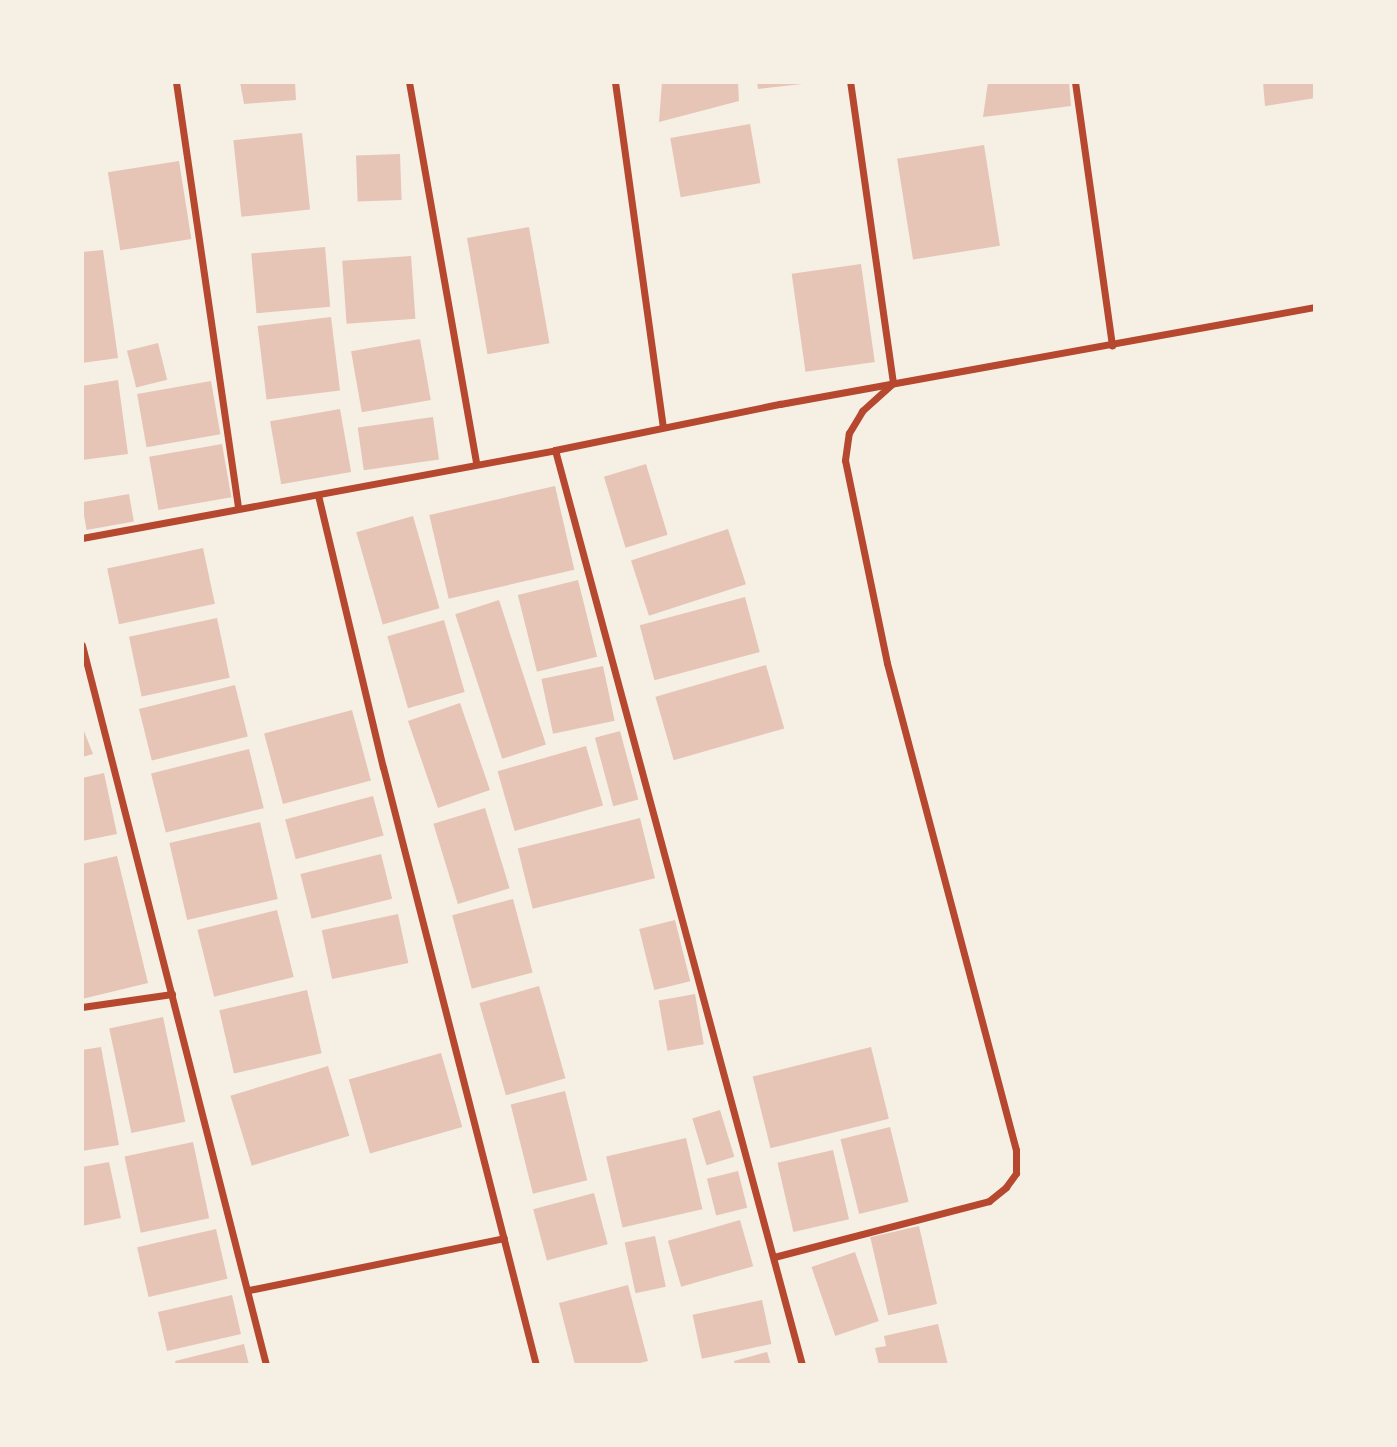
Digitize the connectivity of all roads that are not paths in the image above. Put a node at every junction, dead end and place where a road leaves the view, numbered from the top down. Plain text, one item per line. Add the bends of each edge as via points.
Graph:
1 (176, 82) edge
2 (409, 82) edge
3 (615, 82) edge
4 (850, 82) edge
5 (1075, 82) edge
6 (1315, 307) edge
7 (1112, 345) junction
8 (893, 383) junction
9 (663, 427) junction
10 (555, 450) junction
11 (476, 463) junction
12 (318, 495) junction
13 (237, 508) junction
14 (82, 538) edge
15 (82, 645) edge
16 (172, 994) junction
17 (82, 1007) edge
18 (504, 1238) junction
19 (774, 1257) junction
20 (249, 1290) junction
21 (266, 1365) edge
22 (536, 1365) edge
23 (802, 1365) edge

1 - 13 street
2 - 11 street
3 - 9 street
4 - 8 street
5 - 7 street
6 - 7 street
7 - 8 street
8 - 9 street
8 - 19 street via 862,411 849,433 845,460 887,663 1016,1150 1016,1173 989,1201
9 - 10 street
10 - 11 street
10 - 19 street
11 - 12 street
12 - 13 street
12 - 18 street
13 - 14 street
15 - 16 street
16 - 17 street
16 - 20 street
18 - 20 street
18 - 22 street
19 - 23 street
20 - 21 street

